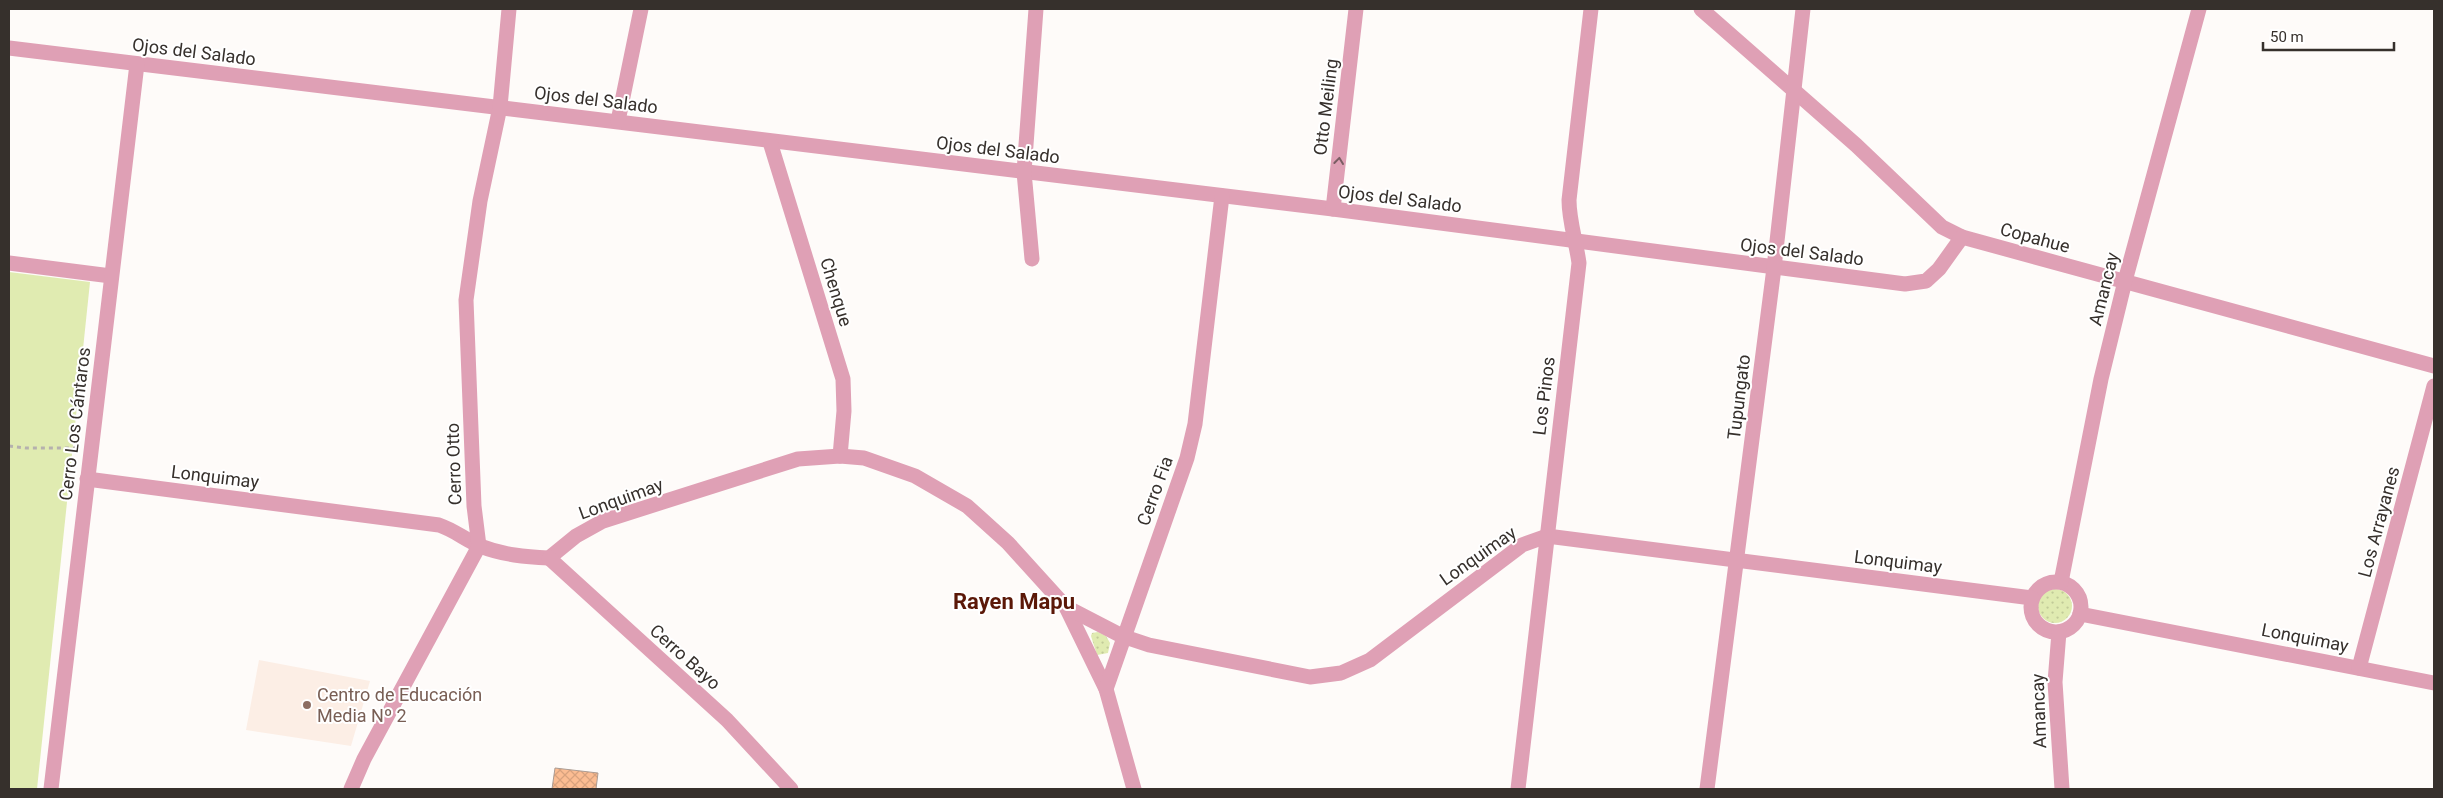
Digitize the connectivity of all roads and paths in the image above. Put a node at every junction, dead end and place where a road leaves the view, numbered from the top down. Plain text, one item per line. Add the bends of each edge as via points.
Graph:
1 (509, 9) edge
2 (641, 9) edge
3 (1036, 9) edge
4 (1356, 9) edge
5 (1591, 9) edge
6 (1701, 9) edge
7 (1803, 9) edge
8 (2199, 9) edge
9 (9, 48) edge
10 (137, 64) junction
11 (1793, 91) junction
12 (500, 107) junction
13 (618, 122) junction
14 (770, 142) junction
15 (1024, 172) junction
16 (1222, 196) junction
17 (1333, 210) junction
18 (1962, 237) junction
19 (1576, 241) junction
20 (1032, 259) dead end
21 (9, 263) edge
22 (1774, 268) junction
23 (111, 276) junction
24 (2125, 282) junction
25 (2434, 366) edge
26 (2434, 386) edge
27 (9, 446) edge
28 (90, 448) junction
29 (840, 456) junction
30 (87, 479) junction
31 (1547, 536) junction
32 (480, 546) junction
33 (549, 558) junction
34 (1737, 560) junction
35 (2060, 582) junction
36 (2032, 598) junction
37 (1066, 607) junction
38 (2080, 614) junction
39 (2059, 632) junction
40 (1122, 636) junction
41 (2359, 668) junction
42 (2434, 683) edge
43 (1106, 689) junction
44 (52, 789) edge
45 (351, 789) edge
46 (791, 789) edge
47 (1134, 789) edge
48 (1518, 789) edge
49 (1707, 789) edge
50 (2062, 789) edge

1 - 12 street, Cerro Otto
2 - 13 street
3 - 15 street
17 -> 4 street, Otto Meiling
5 - 19 street, Los Pinos via 1568,200 1569,221
6 - 11 street, Copahue
7 - 11 street, Tupungato
8 - 24 street, Amancay
9 - 10 street, Ojos del Salado
10 - 12 street, Ojos del Salado
10 - 23 street, Cerro Los Cántaros
11 - 18 street, Copahue via 1856,145 1942,227
11 - 22 street, Tupungato
12 - 13 street, Ojos del Salado
12 - 32 street, Cerro Otto via 480,200 466,300 474,506
13 - 14 street, Ojos del Salado
14 - 15 street, Ojos del Salado
14 - 29 street, Chenque via 843,379
15 - 16 street, Ojos del Salado
15 - 20 street
16 - 17 street, Ojos del Salado
16 - 40 street, Cerro Fia via 1195,424 1187,458
17 - 19 street, Ojos del Salado
18 - 22 street, Ojos del Salado via 1926,282 1906,284
18 - 24 street, Copahue
19 - 22 street, Ojos del Salado
19 - 31 street, Los Pinos via 1579,263
21 - 23 street
22 - 34 street, Tupungato
23 - 28 street, Cerro Los Cántaros
24 - 25 street, Copahue
24 - 35 street, Amancay
26 - 41 street, Los Arrayanes
27 - 28 path
28 - 30 street, Cerro Los Cántaros
29 - 33 street, Lonquimay via 798,459 603,522 576,536
29 - 37 street, Lonquimay via 864,458 915,476 967,506 1008,543
30 - 32 street, Lonquimay via 438,525
30 - 44 street, Cerro Los Cántaros
31 - 34 street, Lonquimay
31 - 40 street, Lonquimay via 1522,545 1370,660 1341,673 1310,677 1149,645
31 - 48 street, Los Pinos
32 - 33 street, Lonquimay via 512,555
32 - 45 street via 364,759
33 - 46 street, Cerro Bayo via 727,720
34 - 36 street, Lonquimay
34 - 49 street, Tupungato
35 - 36 street via 2040,586
35 - 38 street via 2068,585 2079,597
36 - 39 street via 2031,615 2036,623 2046,630
37 - 40 street, Lonquimay
37 - 43 street, Lonquimay
38 - 39 street via 2072,626
38 - 41 street, Lonquimay
39 - 50 street, Amancay via 2055,682
40 - 43 street, Cerro Fia
41 - 42 street, Lonquimay
43 - 47 street

